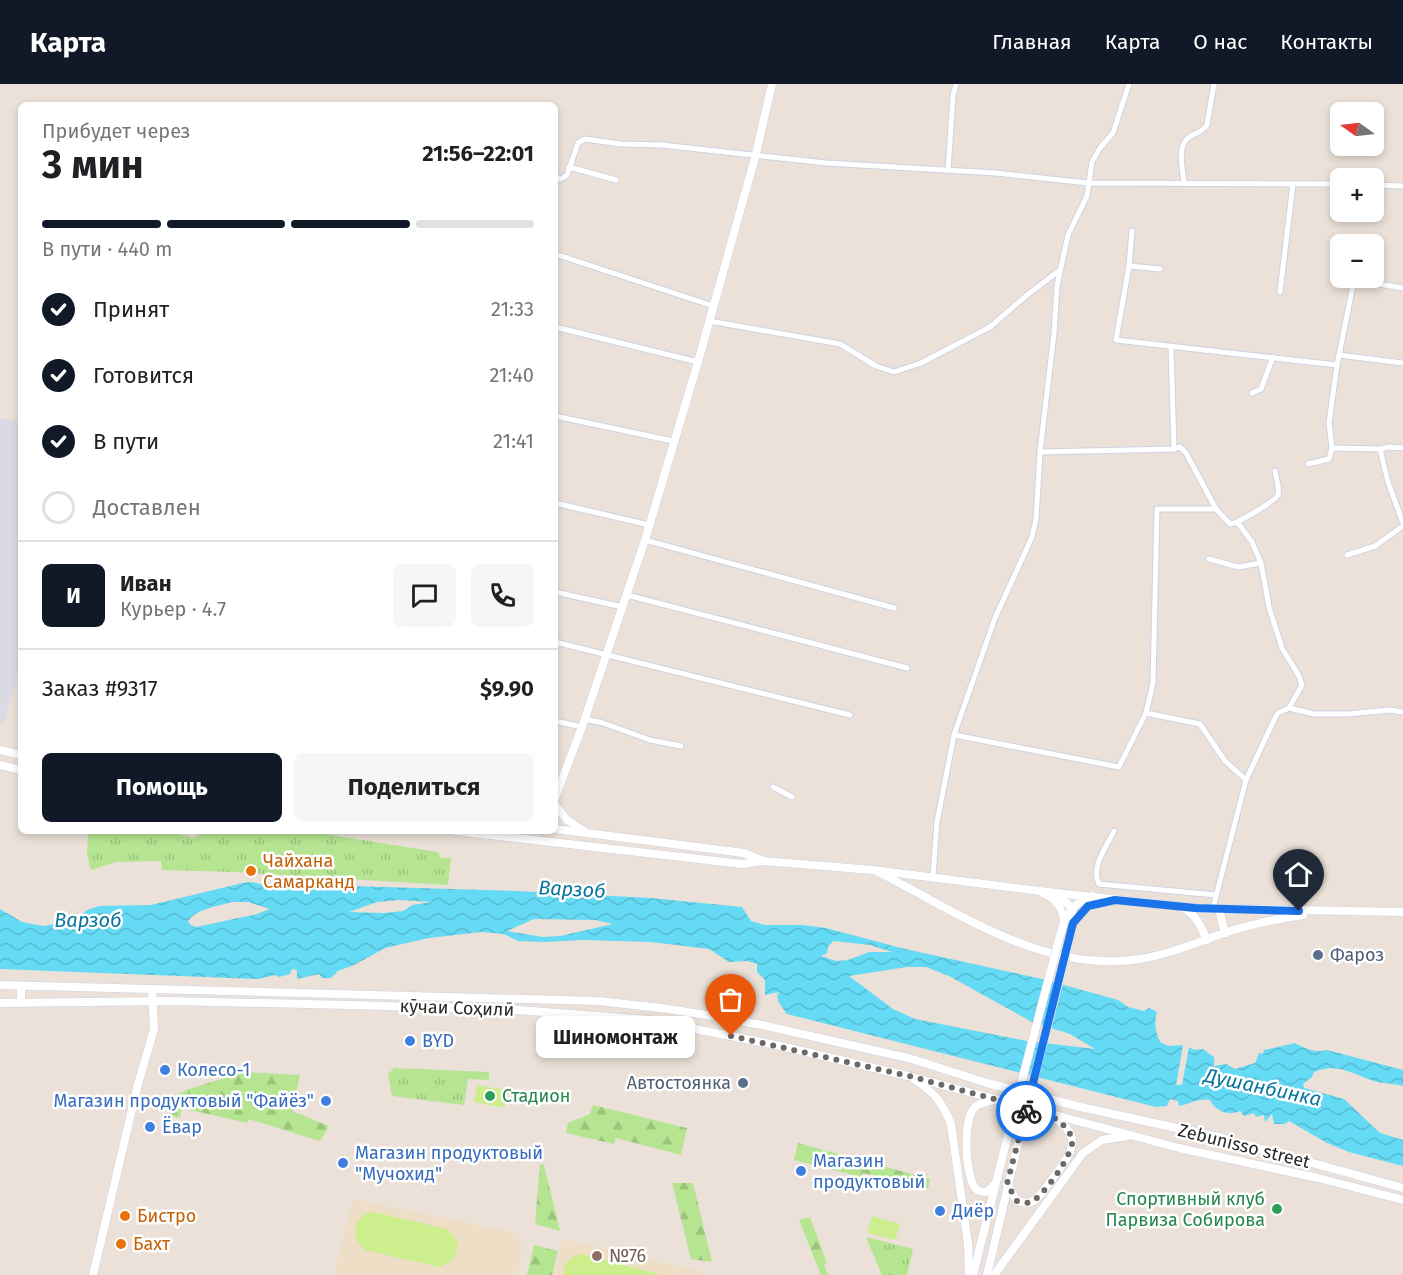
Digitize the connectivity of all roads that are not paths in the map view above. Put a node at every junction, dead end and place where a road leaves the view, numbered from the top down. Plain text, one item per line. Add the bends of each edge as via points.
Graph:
1 (772, 84) edge
2 (956, 84) edge
3 (1129, 84) edge
4 (1214, 84) edge
5 (756, 154) junction
6 (569, 167) junction
7 (948, 170) junction
8 (558, 178) edge
9 (616, 180) dead end
10 (1089, 183) junction
11 (1184, 183) junction
12 (1293, 184) junction
13 (1330, 184) edge
14 (1384, 185) edge
15 (1403, 186) edge
16 (1132, 231) dead end
17 (558, 255) edge
18 (1129, 266) junction
19 (1060, 269) junction
20 (1160, 269) dead end
21 (1403, 288) edge
22 (1280, 292) dead end
23 (712, 306) junction
24 (709, 321) junction
25 (558, 328) edge
26 (1171, 347) junction
27 (1340, 355) junction
28 (1274, 357) junction
29 (698, 362) junction
30 (1403, 363) edge
31 (1337, 365) junction
32 (1252, 393) dead end
33 (558, 417) edge
34 (673, 441) junction
35 (1332, 448) junction
36 (1403, 448) edge
37 (1174, 449) junction
38 (1380, 449) junction
39 (1040, 452) junction
40 (1308, 464) dead end
41 (1275, 471) dead end
42 (558, 504) edge
43 (1396, 507) junction
44 (1403, 507) edge
45 (1215, 509) junction
46 (1238, 523) junction
47 (1403, 524) edge
48 (649, 525) junction
49 (645, 540) junction
50 (1347, 555) dead end
51 (1209, 559) dead end
52 (1261, 562) junction
53 (558, 593) edge
54 (627, 595) junction
55 (623, 606) junction
56 (894, 608) dead end
57 (558, 643) edge
58 (606, 654) junction
59 (907, 668) dead end
60 (1289, 708) junction
61 (1403, 712) edge
62 (1146, 713) junction
63 (850, 715) dead end
64 (558, 721) edge
65 (583, 723) junction
66 (954, 735) junction
67 (681, 746) dead end
68 (0, 750) edge
69 (18, 754) edge
70 (0, 765) edge
71 (18, 769) edge
72 (1246, 780) junction
73 (773, 787) dead end
74 (558, 790) edge
75 (792, 797) dead end
76 (558, 809) edge
77 (558, 829) edge
78 (1114, 831) dead end
79 (585, 832) junction
80 (481, 834) edge
81 (763, 861) junction
82 (873, 870) junction
83 (933, 876) junction
84 (1031, 890) junction
85 (1056, 893) junction
86 (1216, 895) junction
87 (1094, 896) junction
88 (1122, 900) junction
89 (1180, 906) junction
90 (1072, 908) junction
91 (1216, 909) junction
92 (1319, 911) junction
93 (1403, 912) edge
94 (1064, 919) junction
95 (1073, 923) junction
96 (1226, 933) junction
97 (1207, 940) junction
98 (0, 985) edge
99 (21, 986) junction
100 (152, 989) junction
101 (153, 1001) junction
102 (0, 1003) edge
103 (21, 1003) junction
104 (779, 1028) junction
105 (776, 1045) junction
106 (909, 1076) junction
107 (994, 1100) junction
108 (1046, 1113) junction
109 (1136, 1136) junction
110 (1218, 1137) junction
111 (1212, 1154) junction
112 (996, 1182) junction
113 (1007, 1184) junction
114 (1403, 1188) edge
115 (1403, 1200) edge
116 (93, 1275) edge
117 (971, 1275) edge
118 (987, 1275) edge
119 (994, 1275) edge

1 - 5 main road
2 - 7 street
3 - 10 street via 1113,133 1092,162
4 - 11 street via 1207,125 1186,139 1182,147
5 - 6 street via 585,140 578,143
5 - 7 street via 826,163
5 - 23 main road
6 - 8 street via 564,177
6 - 9 street
7 - 10 street
10 - 11 street
10 - 19 street via 1087,196 1068,235
11 - 12 street
12 - 13 street
12 - 22 street
14 - 15 street
16 - 18 street
17 - 23 street
18 - 20 street
18 - 26 street via 1116,340
19 - 24 street via 990,327 921,363 894,372 840,344
19 - 39 street
21 - 27 street via 1354,280
23 - 24 main road
24 - 29 main road
25 - 29 street
26 - 28 street
26 - 37 street
27 - 30 street
27 - 31 street
28 - 31 street
28 - 32 street via 1261,389
29 - 34 main road
31 - 35 street via 1329,423
33 - 34 street
34 - 48 main road
35 - 38 street
35 - 40 street via 1329,459
36 - 38 street
37 - 39 street
37 - 45 street via 1180,447 1186,453
38 - 43 street
39 - 66 street via 1032,537 995,618
41 - 46 street via 1278,495
42 - 48 street
43 - 44 street
43 - 47 street
45 - 46 street via 1227,523
45 - 62 street via 1157,509 1154,683
46 - 52 street
47 - 50 street via 1374,546
48 - 49 main road
49 - 54 main road
49 - 56 street
51 - 52 street via 1238,567
52 - 60 street via 1269,608 1282,648 1302,681
53 - 55 street
54 - 55 main road
54 - 59 street
55 - 58 main road
57 - 58 street
58 - 63 street
58 - 65 main road
60 - 61 street via 1314,714
60 - 72 street via 1275,718
62 - 66 street via 1119,767
62 - 72 street via 1200,724 1225,761
64 - 65 street
65 - 67 street via 603,723 650,741
65 - 74 main road
66 - 83 street via 937,822
68 - 69 main road
70 - 71 main road
72 - 86 street
73 - 75 street
76 - 79 main road
77 - 79 main road
78 - 86 street via 1095,871 1099,884
79 - 81 main road via 744,853
80 - 81 main road via 742,864
81 - 82 main road
82 - 83 main road
82 - 97 main road via 966,919 1040,951 1115,962
83 - 84 main road
84 - 85 main road
84 - 94 main road via 1056,901
85 - 87 main road
85 - 90 main road
86 - 91 street
87 - 88 main road
87 - 90 main road
88 - 89 main road
88 - 95 main road via 1088,906
89 - 91 main road
89 - 97 main road via 1192,913
90 - 94 main road
90 - 95 main road
91 - 92 main road
91 - 96 main road
92 - 93 main road
92 - 96 main road
94 - 112 main road, bridge
95 - 113 main road, bridge
96 - 97 main road
98 - 99 main road, Zebunisso street
99 - 100 main road, Zebunisso street
99 - 103 main road
100 - 101 main road
100 - 104 main road, Zebunisso street via 598,1001 672,1009
101 - 103 main road, кӯчаи Соҳилӣ
101 - 105 main road, кӯчаи Соҳилӣ via 578,1013 650,1020
101 - 116 main road via 154,1029
102 - 103 main road, кӯчаи Соҳилӣ
104 - 105 main road via 772,1036
104 - 110 main road, Zebunisso street via 912,1059 1085,1108
105 - 106 main road, кӯчаи Соҳилӣ
106 - 107 main road, кӯчаи Соҳилӣ
106 - 117 main road via 931,1090 951,1124
107 - 108 main road, кӯчаи Соҳилӣ
107 - 112 main road via 981,1103 971,1112 966,1146 976,1189 987,1192
108 - 109 main road, кӯчаи Соҳилӣ
108 - 113 main road via 1069,1131 1073,1148 1068,1158 1031,1202 1017,1201
109 - 111 main road, кӯчаи Соҳилӣ
109 - 119 main road via 1102,1140 1083,1153
110 - 111 main road
110 - 114 main road, Zebunisso street
111 - 115 main road, кӯчаи Соҳилӣ
112 - 117 main road
113 - 118 main road

